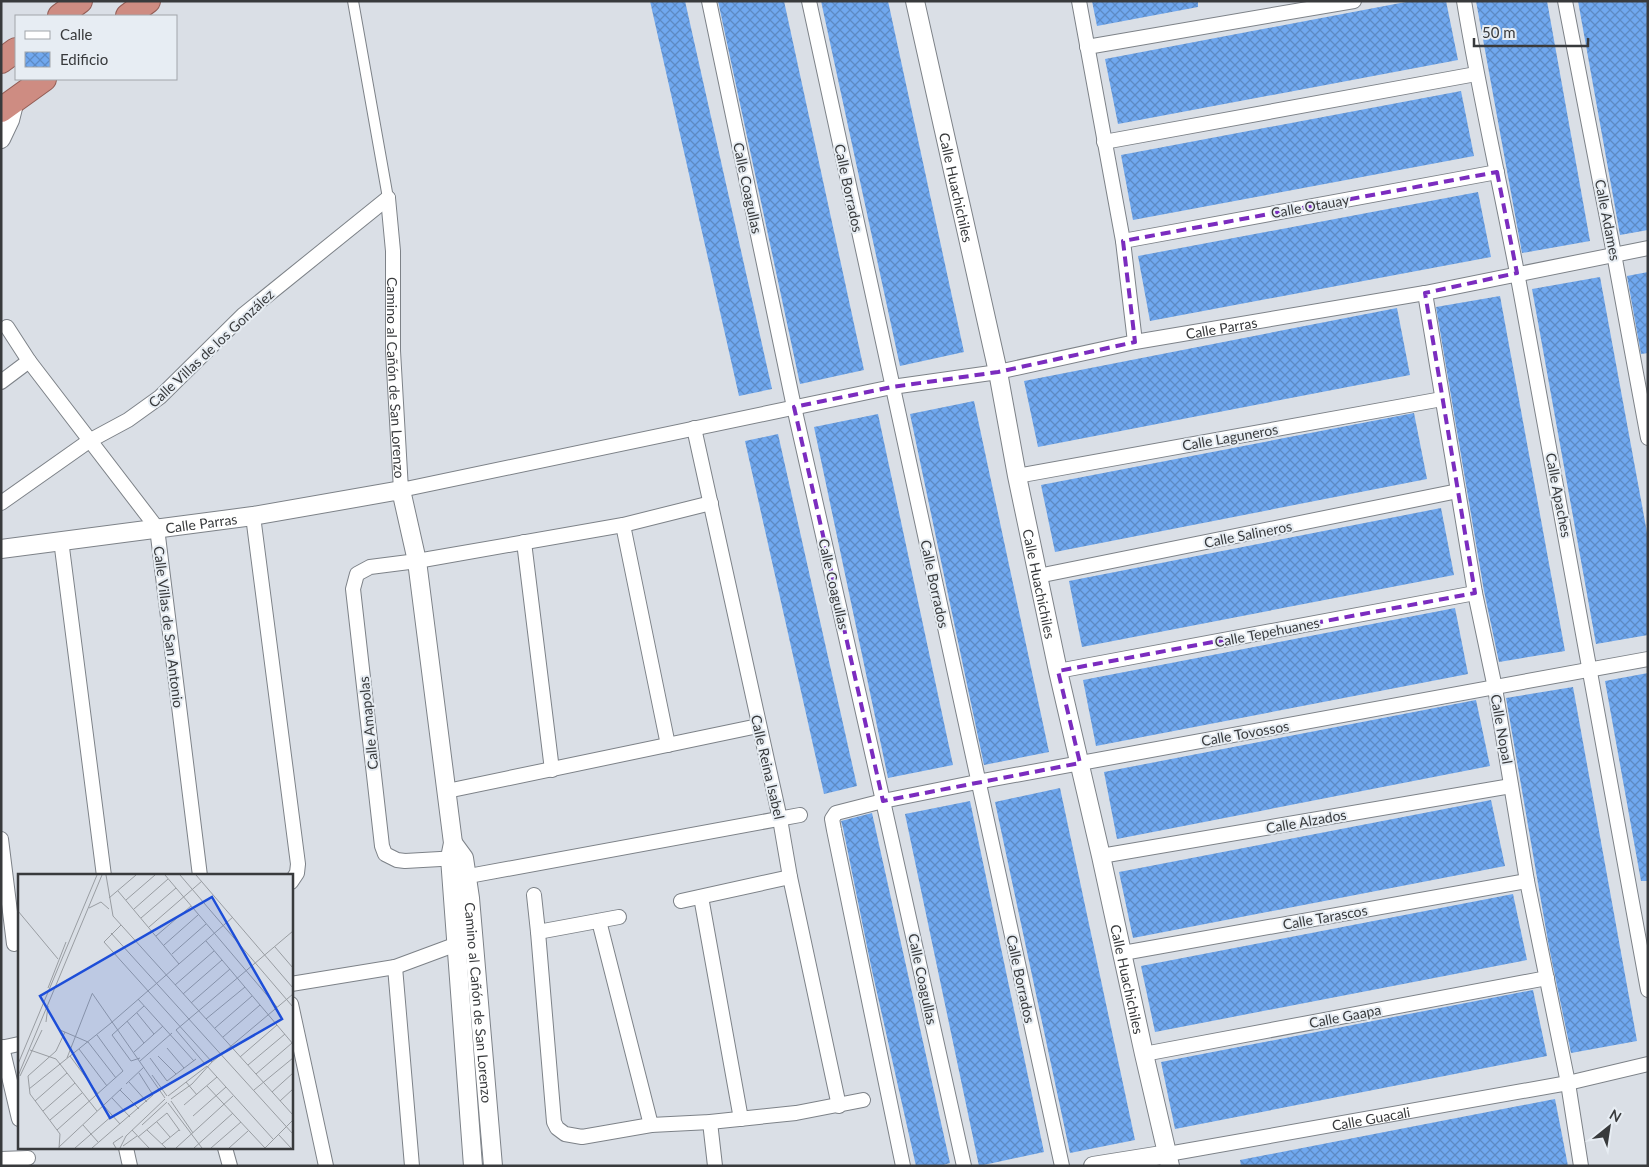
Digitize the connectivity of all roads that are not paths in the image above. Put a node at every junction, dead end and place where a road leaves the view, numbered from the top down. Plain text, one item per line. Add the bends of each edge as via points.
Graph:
1 (148, 1) edge
2 (353, 1) edge
3 (709, 1) edge
4 (809, 1) edge
5 (915, 1) edge
6 (1079, 1) edge
7 (1354, 1) edge
8 (1464, 1) edge
9 (1565, 1) edge
10 (129, 15) edge
11 (1087, 47) junction
12 (15, 51) edge
13 (1, 61) edge
14 (1476, 74) junction
15 (43, 80) edge
16 (8, 105) edge
17 (1, 139) edge
18 (1104, 142) junction
19 (1497, 172) junction
20 (388, 198) junction
21 (1123, 241) junction
22 (1648, 248) edge
23 (1614, 254) junction
24 (1517, 273) junction
25 (1425, 293) junction
26 (7, 327) dead end
27 (1135, 342) junction
28 (29, 361) junction
29 (998, 372) junction
30 (1, 382) edge
31 (892, 387) junction
32 (1442, 399) junction
33 (794, 407) junction
34 (694, 428) junction
35 (1648, 438) edge
36 (90, 441) junction
37 (1017, 476) junction
38 (401, 490) junction
39 (1458, 491) junction
40 (1, 503) edge
41 (711, 504) junction
42 (253, 516) junction
43 (623, 525) junction
44 (157, 528) junction
45 (61, 540) junction
46 (524, 542) junction
47 (1, 549) edge
48 (417, 560) junction
49 (1038, 576) junction
50 (1475, 593) junction
51 (1648, 658) edge
52 (1592, 669) junction
53 (1058, 671) junction
54 (1495, 688) junction
55 (758, 726) junction
56 (668, 745) junction
57 (1080, 763) junction
58 (552, 770) junction
59 (977, 782) junction
60 (1511, 786) junction
61 (447, 791) junction
62 (884, 801) junction
63 (800, 815) dead end
64 (780, 819) junction
65 (1, 839) edge
66 (456, 853) junction
67 (1101, 856) junction
68 (104, 874) edge
69 (200, 874) edge
70 (790, 877) junction
71 (460, 878) junction
72 (292, 880) edge
73 (1527, 881) junction
74 (534, 895) dead end
75 (701, 897) junction
76 (681, 901) dead end
77 (619, 917) dead end
78 (599, 921) junction
79 (538, 932) junction
80 (457, 944) junction
81 (11, 945) edge
82 (1122, 953) junction
83 (394, 967) junction
84 (1547, 978) junction
85 (292, 984) edge
86 (1648, 990) edge
87 (292, 1009) edge
88 (18, 1044) edge
89 (2, 1047) edge
90 (1144, 1054) junction
91 (1648, 1064) edge
92 (1568, 1083) junction
93 (863, 1100) dead end
94 (839, 1106) junction
95 (18, 1115) edge
96 (741, 1118) junction
97 (710, 1122) junction
98 (651, 1125) junction
99 (126, 1150) edge
100 (226, 1150) edge
101 (28, 1157) edge
102 (1, 1159) edge
103 (1169, 1160) edge
104 (130, 1166) edge
105 (230, 1166) edge
106 (326, 1166) edge
107 (412, 1166) edge
108 (473, 1166) edge
109 (493, 1166) edge
110 (715, 1166) edge
111 (903, 1166) edge
112 (964, 1166) edge
113 (1062, 1166) edge
114 (1093, 1166) edge
115 (1581, 1166) edge

1 - 10 highway
2 - 20 street, Camino al Cañón de San Lorenzo
3 - 33 street, Calle Coagullas
4 - 31 street, Calle Borrados
5 - 29 street, Calle Huachichiles
6 - 11 street
7 - 11 street
8 - 14 street, Calle Apaches
9 - 23 street, Calle Adames
11 - 18 street
12 - 13 highway
14 - 18 street
14 - 19 street, Calle Apaches
15 - 16 highway
16 - 17 street via 10,120
18 - 21 street
19 - 21 street, Calle Otauay
19 - 24 street, Calle Apaches
20 - 36 street, Calle Villas de los González via 243,315 160,397
20 - 38 street, Camino al Cañón de San Lorenzo via 393,251
21 - 27 street
22 - 23 street, Calle Parras
23 - 24 street, Calle Parras
23 - 35 street, Calle Adames
24 - 25 street, Calle Parras
24 - 52 street, Calle Apaches
25 - 27 street, Calle Parras
25 - 32 street, Calle Nopal
26 - 28 street, Calle Villas de San Antonio
27 - 29 street, Calle Parras
28 - 30 street
28 - 36 street, Calle Villas de San Antonio
29 - 31 street, Calle Parras
29 - 37 street, Calle Huachichiles
31 - 33 street, Calle Parras
31 - 59 street, Calle Borrados
32 - 37 street, Calle Laguneros
32 - 39 street, Calle Nopal
33 - 34 street, Calle Parras
33 - 62 street, Calle Coagullas
34 - 38 street, Calle Parras
34 - 41 street, Calle Reina Isabel
36 - 40 street, Calle Villas de los González
36 - 44 street, Calle Villas de San Antonio
37 - 49 street, Calle Huachichiles
38 - 42 street, Calle Parras
38 - 48 street, Camino al Cañón de San Lorenzo
39 - 49 street, Calle Salineros
39 - 50 street, Calle Nopal
41 - 43 street
41 - 55 street, Calle Reina Isabel
42 - 44 street, Calle Parras
42 - 72 street via 298,864
43 - 46 street
43 - 56 street
44 - 45 street, Calle Parras
44 - 69 street, Calle Villas de San Antonio
45 - 47 street, Calle Parras
45 - 68 street
46 - 48 street
46 - 58 street
48 - 61 street, Camino al Cañón de San Lorenzo
48 - 66 street, Calle Amapolas via 363,570 357,574 353,589 382,846 385,854 397,860
49 - 53 street, Calle Huachichiles
50 - 53 street, Calle Tepehuanes
50 - 54 street, Calle Nopal
51 - 52 street, Calle Tovossos
52 - 54 street, Calle Tovossos
52 - 86 street, Calle Apaches
53 - 57 street, Calle Huachichiles
54 - 57 street, Calle Tovossos
54 - 60 street, Calle Nopal
55 - 56 street
55 - 64 street, Calle Reina Isabel
56 - 58 street
57 - 59 street, Calle Tovossos
57 - 67 street, Calle Huachichiles
58 - 61 street
59 - 62 street, Calle Tovossos
59 - 113 street, Calle Borrados
60 - 67 street, Calle Alzados
60 - 73 street, Calle Nopal
61 - 66 street, Camino al Cañón de San Lorenzo
62 - 111 street, Calle Tovossos via 843,810 834,815 833,824
62 - 112 street, Calle Coagullas
63 - 64 street
64 - 70 street, Calle Reina Isabel
64 - 71 street
65 - 81 street
66 - 71 street, Camino al Cañón de San Lorenzo
67 - 82 street, Calle Huachichiles
70 - 75 street
70 - 94 street, Calle Reina Isabel
71 - 80 street, Camino al Cañón de San Lorenzo
71 - 109 street, Camino al Cañón de San Lorenzo via 470,898
73 - 82 street, Calle Tarascos
73 - 84 street, Calle Nopal
74 - 79 street
75 - 76 street
75 - 96 street
77 - 78 street
78 - 79 street
78 - 98 street
79 - 98 street via 557,1128 565,1134 582,1136
80 - 83 street
80 - 108 street, Camino al Cañón de San Lorenzo
82 - 90 street, Calle Huachichiles
83 - 85 street
83 - 107 street
84 - 90 street, Calle Gaapa
84 - 92 street, Calle Nopal
87 - 106 street
88 - 89 street
89 - 95 street
90 - 103 street, Calle Huachichiles
91 - 92 street, Calle Guacali
92 - 103 street, Calle Guacali
92 - 115 street, Calle Nopal
93 - 94 street
94 - 96 street
96 - 97 street
97 - 98 street
97 - 110 street
99 - 104 street
100 - 105 street
101 - 102 street
103 - 114 street, Calle Guacali

